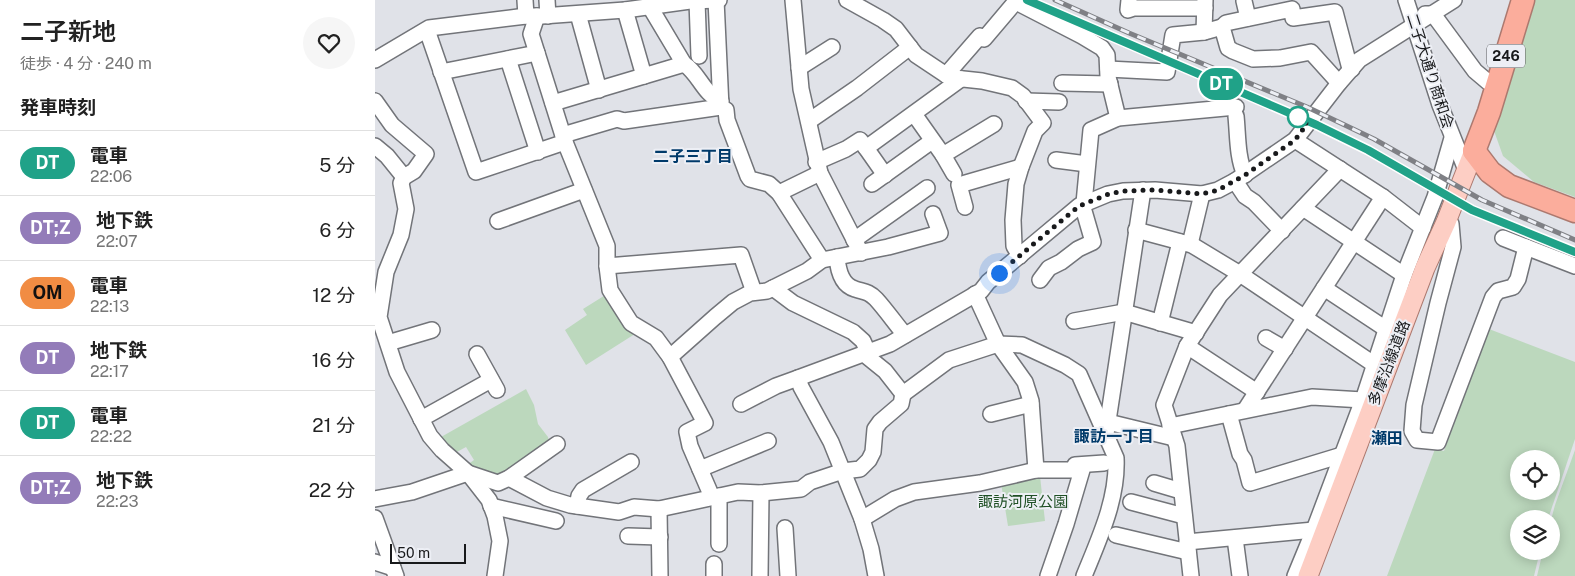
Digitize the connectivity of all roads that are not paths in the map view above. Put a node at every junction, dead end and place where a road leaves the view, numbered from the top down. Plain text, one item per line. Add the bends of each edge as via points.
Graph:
1 (525, 0) edge
2 (547, 0) edge
3 (718, 0) edge
4 (793, 0) edge
5 (847, 0) edge
6 (1454, 0) edge
7 (1512, 0) edge
8 (1523, 0) edge
9 (697, 1) junction
10 (1016, 1) edge
11 (1244, 1) edge
12 (1407, 1) edge
13 (654, 4) edge
14 (1205, 4) edge
15 (1129, 5) edge
16 (625, 10) junction
17 (577, 14) junction
18 (1433, 14) junction
19 (537, 16) junction
20 (1248, 18) junction
21 (1414, 25) junction
22 (1222, 27) junction
23 (427, 30) junction
24 (1204, 32) junction
25 (832, 47) dead end
26 (910, 47) junction
27 (537, 53) junction
28 (699, 56) dead end
29 (508, 59) junction
30 (375, 60) edge
31 (684, 64) junction
32 (799, 68) junction
33 (1352, 69) junction
34 (441, 72) junction
35 (946, 75) junction
36 (644, 76) junction
37 (1109, 77) junction
38 (961, 79) junction
39 (1488, 82) junction
40 (1062, 83) dead end
41 (1339, 83) junction
42 (599, 90) junction
43 (375, 101) edge
44 (1026, 101) junction
45 (1059, 102) dead end
46 (553, 103) junction
47 (721, 104) junction
48 (914, 114) junction
49 (1118, 118) junction
50 (809, 121) junction
51 (994, 124) dead end
52 (564, 138) junction
53 (1295, 140) junction
54 (933, 141) junction
55 (375, 146) edge
56 (866, 148) junction
57 (538, 152) junction
58 (943, 155) junction
59 (1477, 155) junction
60 (1056, 160) dead end
61 (1087, 164) junction
62 (818, 167) junction
63 (1021, 167) junction
64 (1341, 169) junction
65 (954, 174) dead end
66 (885, 175) junction
67 (404, 177) junction
68 (1240, 178) junction
69 (872, 184) dead end
70 (927, 188) dead end
71 (584, 190) junction
72 (1143, 190) junction
73 (779, 193) junction
74 (1202, 194) junction
75 (1383, 197) junction
76 (1083, 204) junction
77 (965, 207) dead end
78 (1303, 208) junction
79 (1575, 211) edge
80 (933, 214) dead end
81 (498, 221) dead end
82 (1446, 222) junction
83 (1423, 228) junction
84 (1136, 230) junction
85 (1282, 231) junction
86 (1503, 238) dead end
87 (1354, 242) junction
88 (1185, 243) junction
89 (857, 246) junction
90 (1526, 247) junction
91 (1020, 256) junction
92 (837, 257) junction
93 (822, 260) junction
94 (607, 266) junction
95 (1575, 266) edge
96 (1240, 274) junction
97 (1404, 275) junction
98 (1040, 280) dead end
99 (773, 288) junction
100 (1324, 288) junction
101 (754, 292) junction
102 (975, 294) junction
103 (1124, 312) junction
104 (1305, 318) junction
105 (1074, 321) dead end
106 (1160, 323) junction
107 (1387, 329) junction
108 (431, 330) dead end
109 (1196, 333) junction
110 (905, 335) junction
111 (1266, 338) dead end
112 (388, 343) junction
113 (998, 344) junction
114 (1187, 346) junction
115 (1285, 349) junction
116 (866, 353) junction
117 (477, 354) dead end
118 (670, 357) junction
119 (1375, 365) junction
120 (798, 378) junction
121 (1257, 392) junction
122 (903, 394) junction
123 (1363, 400) junction
124 (741, 404) dead end
125 (1031, 404) junction
126 (1245, 410) junction
127 (991, 414) dead end
128 (1229, 414) junction
129 (421, 419) junction
130 (1107, 428) junction
131 (1172, 432) junction
132 (768, 441) dead end
133 (557, 444) dead end
134 (1342, 455) junction
135 (631, 462) dead end
136 (1104, 463) dead end
137 (701, 469) junction
138 (1075, 469) junction
139 (1036, 470) junction
140 (843, 471) junction
141 (468, 473) junction
142 (509, 478) junction
143 (1154, 483) dead end
144 (1181, 491) junction
145 (761, 493) junction
146 (716, 496) junction
147 (547, 498) junction
148 (375, 499) edge
149 (1131, 502) dead end
150 (491, 506) junction
151 (577, 506) junction
152 (659, 509) junction
153 (1184, 516) junction
154 (375, 518) edge
155 (862, 519) junction
156 (785, 528) dead end
157 (1314, 530) junction
158 (1116, 535) dead end
159 (627, 536) dead end
160 (660, 537) junction
161 (1235, 538) junction
162 (719, 544) dead end
163 (1188, 547) junction
164 (375, 562) edge
165 (395, 572) edge
166 (488, 576) edge
167 (495, 576) edge
168 (499, 576) edge
169 (660, 576) edge
170 (760, 576) edge
171 (788, 576) edge
172 (876, 576) edge
173 (1048, 576) edge
174 (1084, 576) edge
175 (1191, 576) edge
176 (1240, 576) edge
177 (1295, 576) edge
178 (1308, 576) edge

1 - 19 street
2 - 19 street
3 - 9 street
3 - 47 street
4 - 32 street
5 - 26 street via 896,29
6 - 18 street
7 - 39 street
8 - 59 highway, 246 via 1489,112 1488,132
9 - 13 street
9 - 28 street
10 - 35 street via 984,39 981,36
10 - 37 street via 1102,48 1107,55
11 - 20 street
12 - 18 street via 1419,12
12 - 21 street, 二子大通り商和会
13 - 16 street
13 - 31 street
14 - 15 street via 1134,8
14 - 24 street
16 - 17 street
16 - 36 street
17 - 19 street
17 - 42 street
18 - 21 street
18 - 39 street via 1475,71
19 - 23 street
19 - 27 street via 531,34
20 - 22 street
20 - 33 street via 1291,9 1293,18 1335,12
21 - 33 street via 1359,60
21 - 59 street, 二子大通り商和会 via 1440,105
22 - 24 street
22 - 41 street via 1228,48 1233,51 1253,59 1311,52
23 - 30 street
23 - 34 street
24 - 37 street via 1173,35 1167,72
25 - 32 street
26 - 35 street via 916,55
26 - 50 street
27 - 29 street
27 - 46 street
29 - 34 street
29 - 57 street
31 - 36 street
31 - 47 street
32 - 50 street
33 - 41 street
34 - 57 street via 476,172
35 - 38 street
36 - 42 street
37 - 40 street
37 - 49 street
38 - 44 street via 1012,88
38 - 48 street
39 - 59 street via 1478,118
41 - 53 street
42 - 46 street
43 - 67 street via 392,125 426,154 414,171
44 - 45 street
44 - 63 street via 1043,123 1035,131
46 - 52 street
47 - 52 street via 624,121 617,119
47 - 73 street via 748,176 769,184
48 - 54 street
48 - 56 street
49 - 61 street via 1091,130
49 - 68 street via 1236,112 1242,168
50 - 62 street
51 - 58 street
52 - 57 street
52 - 71 street
53 - 64 street
53 - 68 street
54 - 58 street
54 - 66 street
55 - 67 street
56 - 62 street via 860,140
56 - 66 street
58 - 65 street
59 - 79 highway via 1519,190
59 - 82 main road, 多摩沿線道路
59 - 83 street via 1435,197
60 - 61 street
61 - 76 street
62 - 73 street
62 - 89 street
63 - 77 street via 959,185
63 - 91 street via 1013,220 1015,246
64 - 75 street
64 - 78 street
66 - 69 street
67 - 112 street via 401,183 406,209 401,235 386,272 379,317
68 - 74 street via 1218,190
68 - 85 street via 1245,196
70 - 89 street
71 - 81 street
71 - 94 street via 607,246
72 - 74 street
72 - 76 street via 1109,194
72 - 84 street
73 - 93 street
74 - 88 street
75 - 83 street
75 - 87 street
76 - 91 street
76 - 98 street via 1093,242 1049,268
78 - 85 street
78 - 87 street
80 - 89 street via 940,232 888,247
82 - 90 street via 1451,224 1453,247 1414,405 1412,431 1417,440 1438,442 1493,297 1498,291 1513,287
82 - 178 main road, 多摩沿線道路 via 1425,268
83 - 97 street
84 - 88 street
84 - 103 street
85 - 96 street
86 - 90 street
87 - 97 street
87 - 100 street
88 - 96 street
88 - 106 street
89 - 92 street
90 - 95 street
91 - 102 street
92 - 93 street
92 - 110 street via 846,283 875,298
93 - 99 street
94 - 101 street via 741,254
94 - 118 street via 610,290 631,323 656,338
96 - 104 street
96 - 109 street via 1220,295
97 - 107 street
99 - 101 street
99 - 116 street via 793,303 853,332 863,341
100 - 104 street
100 - 107 street
101 - 118 street via 733,302
102 - 110 street
102 - 113 street
103 - 105 street
103 - 106 street
103 - 130 street
104 - 115 street
104 - 119 street
106 - 109 street
107 - 119 street
108 - 112 street
109 - 114 street
110 - 116 street
111 - 115 street
112 - 129 street via 401,380
113 - 122 street via 949,360
113 - 125 street via 1025,382
113 - 130 street via 1022,345 1079,374
114 - 121 street
114 - 131 street via 1164,404
115 - 121 street
116 - 120 street
116 - 122 street
117 - 129 street via 494,385 466,386
118 - 137 street via 705,423 687,432
119 - 123 street
120 - 124 street
120 - 140 street
121 - 126 street
122 - 140 street via 901,404 875,429 869,460 860,469
123 - 126 street via 1312,397
123 - 134 street
125 - 127 street
125 - 139 street
126 - 128 street
128 - 131 street
128 - 134 street via 1250,483
129 - 141 street via 442,450
130 - 131 street
130 - 174 street via 1117,473 1098,543
131 - 144 street via 1177,446
132 - 137 street
133 - 142 street
134 - 157 street
135 - 151 street via 583,490
136 - 138 street via 1075,465
137 - 146 street
138 - 139 street
138 - 173 street via 1082,470
139 - 155 street via 980,483 914,492 895,499
140 - 145 street via 810,482 801,489
140 - 155 street
141 - 142 street via 498,483
141 - 148 street via 412,492
141 - 150 street
142 - 147 street
143 - 144 street
144 - 153 street
145 - 146 street via 738,492
145 - 170 street
146 - 152 street
146 - 162 street
147 - 150 street via 549,520
147 - 151 street
149 - 153 street
150 - 167 street via 500,540
151 - 152 street via 619,512 634,507
152 - 160 street
153 - 163 street
154 - 165 street
155 - 172 street
156 - 171 street
157 - 161 street
157 - 177 street
158 - 163 street
159 - 160 street
160 - 169 street
161 - 163 street
161 - 176 street
163 - 175 street
164 - 165 street
166 - 167 street
167 - 168 street

